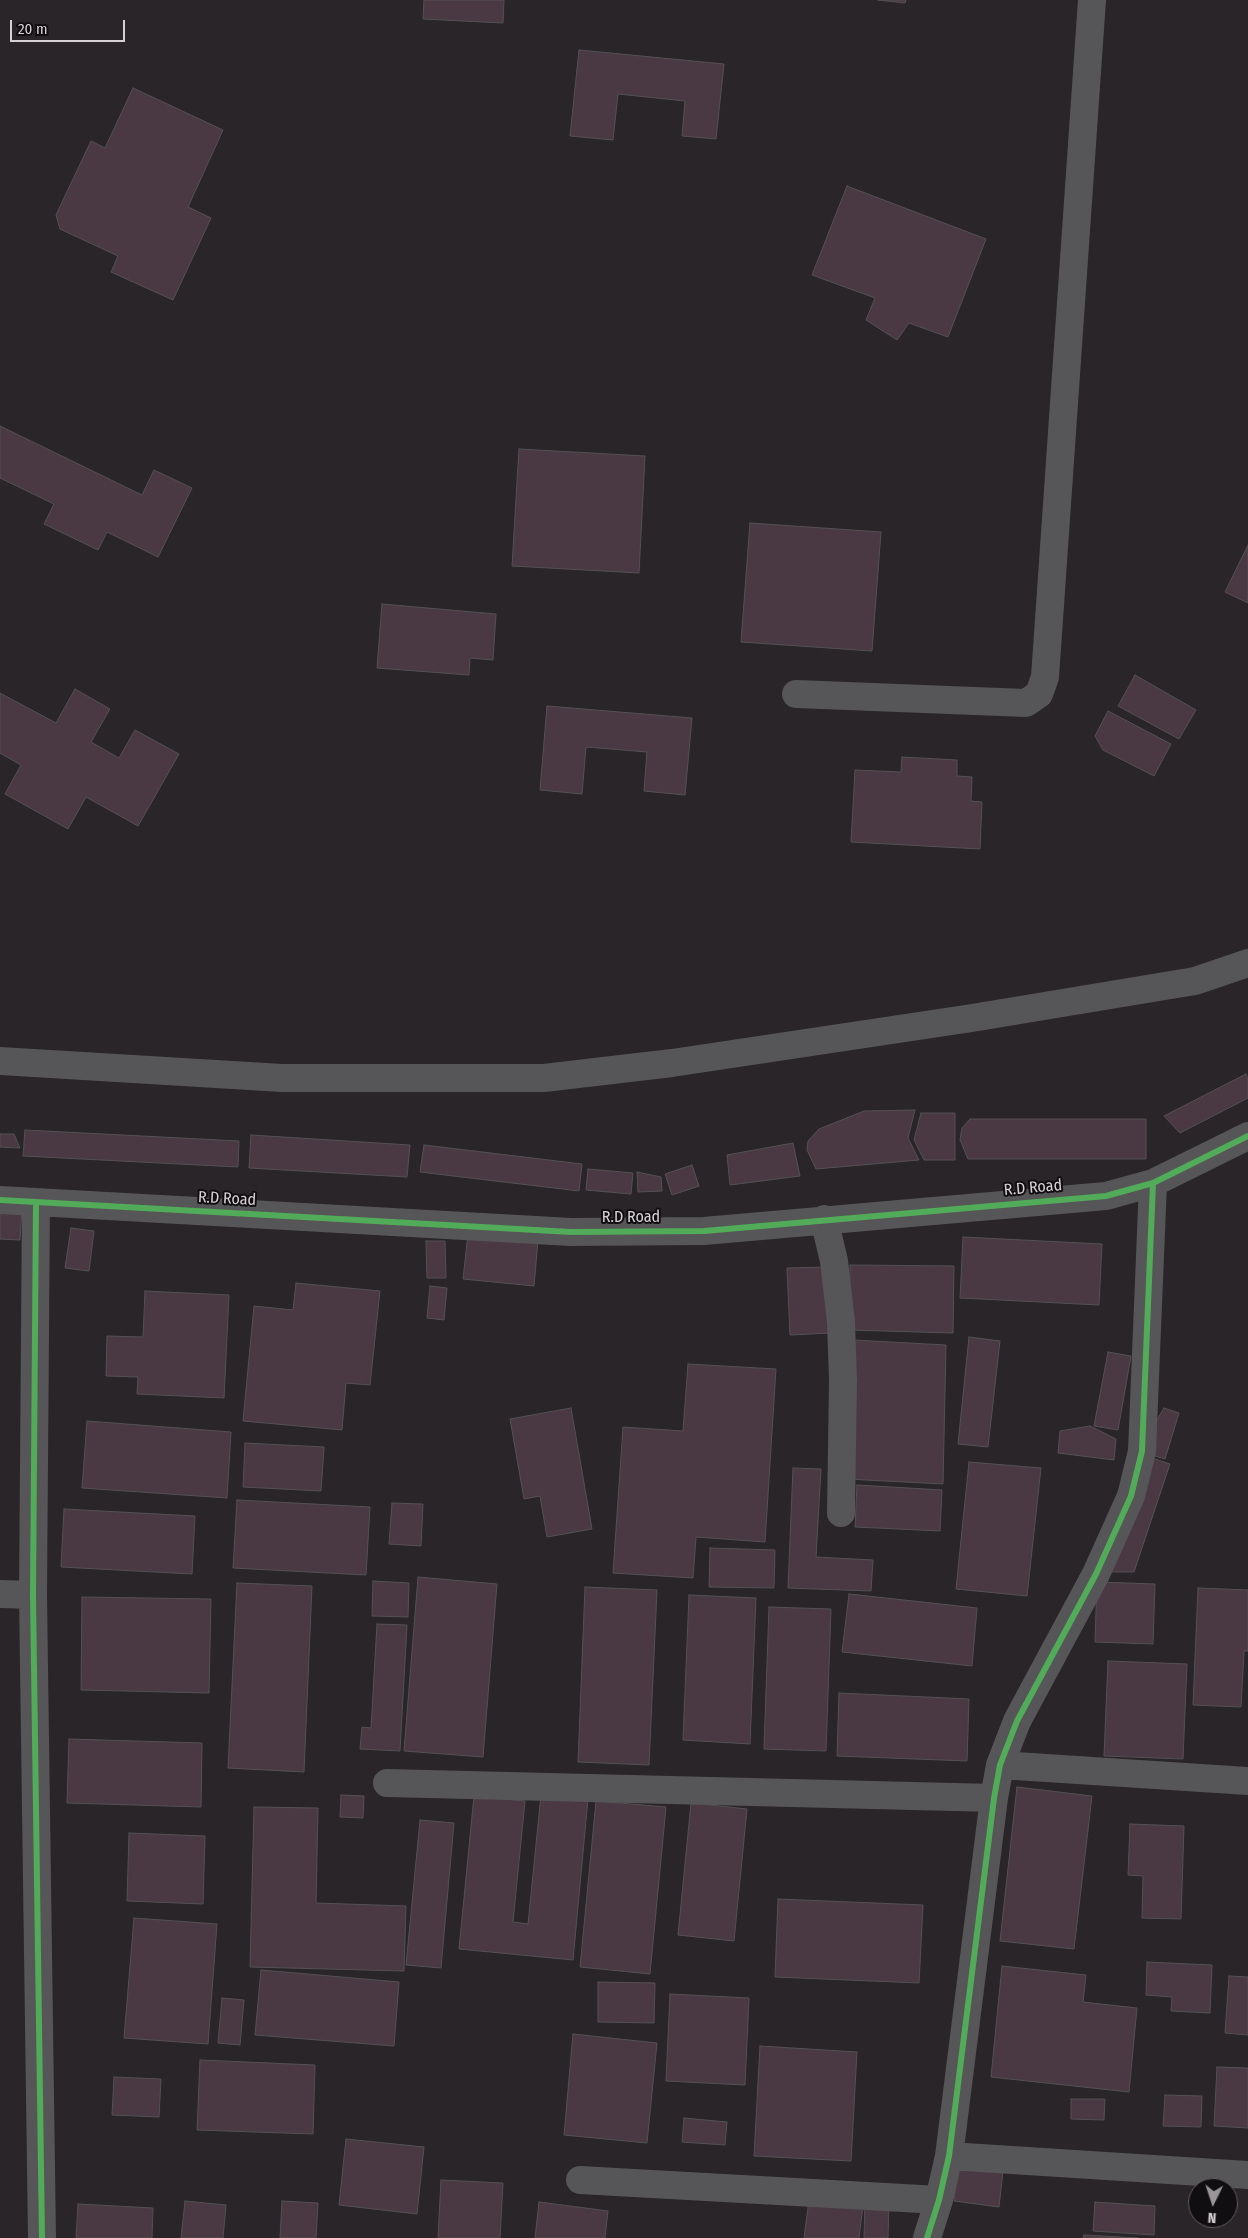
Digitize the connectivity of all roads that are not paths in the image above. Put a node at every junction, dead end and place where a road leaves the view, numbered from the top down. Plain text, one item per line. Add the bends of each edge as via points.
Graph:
1 (1092, 0) edge
2 (796, 694) dead end
3 (1248, 963) edge
4 (0, 1061) edge
5 (1248, 1136) edge
6 (1153, 1183) junction
7 (0, 1200) edge
8 (36, 1202) junction
9 (824, 1219) junction
10 (841, 1513) dead end
11 (0, 1594) edge
12 (33, 1594) junction
13 (1000, 1765) junction
14 (1248, 1781) edge
15 (387, 1783) dead end
16 (994, 1798) junction
17 (949, 2156) junction
18 (1248, 2175) edge
19 (580, 2180) dead end
20 (939, 2200) junction
21 (42, 2238) edge
22 (927, 2238) edge

1 - 2 street via 1044,677 1039,694 1026,703
3 - 4 street via 1195,981 982,1016 672,1063 544,1078 282,1078
5 - 6 street, R.D Road
6 - 9 street, R.D Road via 1106,1196
6 - 13 street via 1142,1451 1132,1496 1096,1574 1017,1721
7 - 8 street, R.D Road
8 - 9 street, R.D Road via 571,1232 704,1231
8 - 12 street
9 - 10 street via 834,1261 840,1322 843,1380
11 - 12 street
12 - 21 street
13 - 14 street
13 - 16 street
15 - 16 street
16 - 17 street
17 - 18 street
17 - 20 street
19 - 20 street
20 - 22 street

